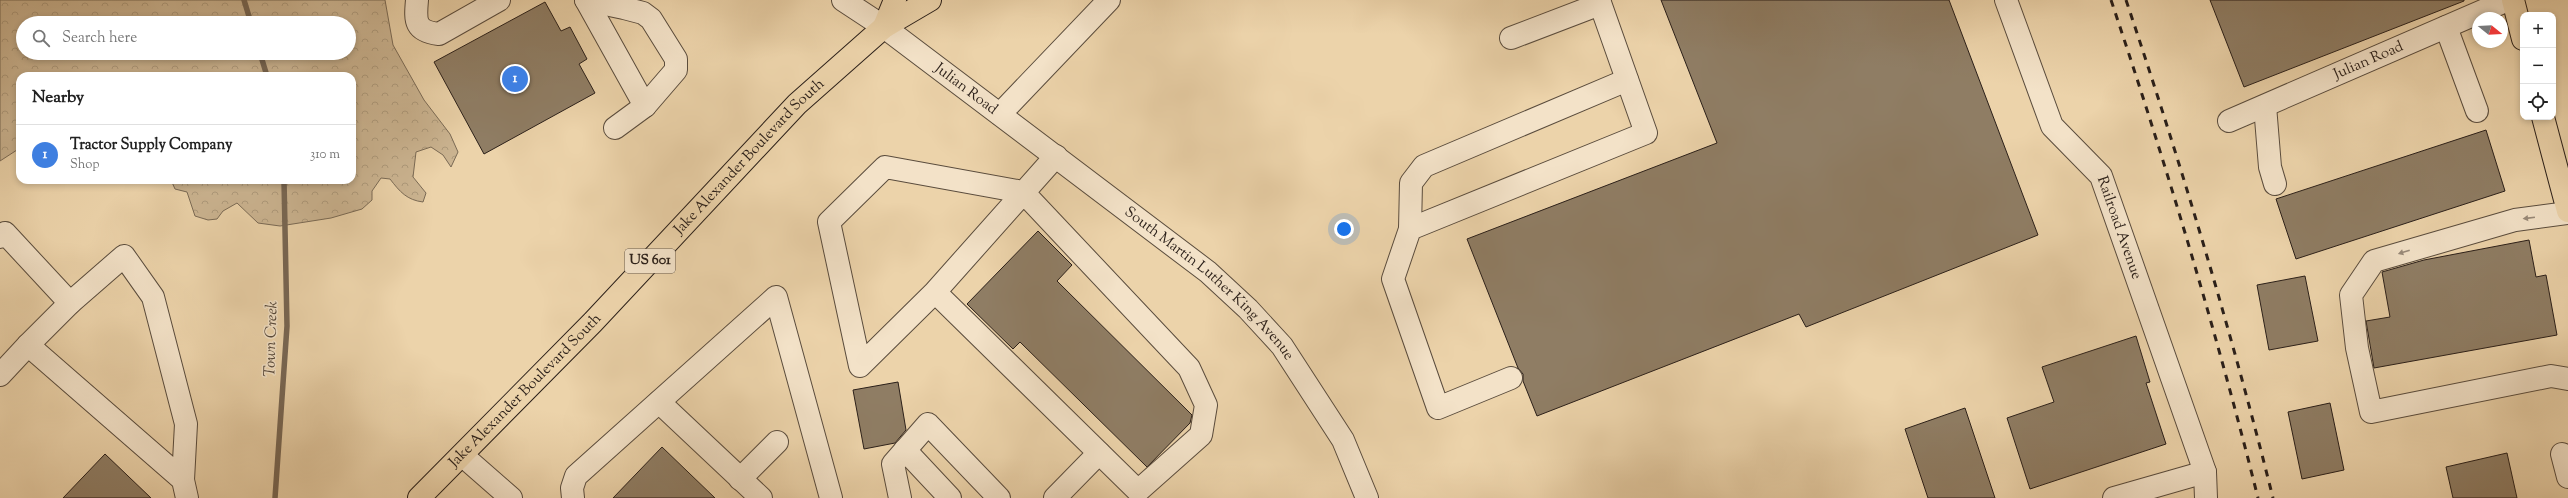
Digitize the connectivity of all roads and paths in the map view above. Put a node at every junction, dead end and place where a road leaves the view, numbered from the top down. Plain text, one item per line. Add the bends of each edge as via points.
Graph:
1 (417, 0) edge
2 (499, 0) edge
3 (586, 0) edge
4 (843, 0) edge
5 (895, 0) edge
6 (930, 0) edge
7 (1109, 0) edge
8 (2006, 0) edge
9 (2508, 0) edge
10 (2513, 0) edge
11 (1600, 2) edge
12 (884, 27) junction
13 (2446, 27) junction
14 (2520, 27) edge
15 (1511, 38) dead end
16 (1627, 80) junction
17 (645, 106) junction
18 (2265, 106) junction
19 (2477, 111) dead end
20 (1000, 114) junction
21 (2544, 120) edge
22 (2229, 122) dead end
23 (615, 128) dead end
24 (2561, 155) edge
25 (1056, 156) junction
26 (2275, 184) dead end
27 (1024, 192) junction
28 (2568, 212) edge
29 (1410, 229) junction
30 (0, 237) edge
31 (935, 292) junction
32 (70, 303) junction
33 (28, 345) junction
34 (0, 375) edge
35 (1512, 378) dead end
36 (2568, 379) edge
37 (659, 402) junction
38 (777, 442) dead end
39 (905, 450) junction
40 (1099, 453) junction
41 (2562, 454) dead end
42 (463, 456) junction
43 (2205, 472) junction
44 (2568, 477) edge
45 (740, 479) junction
46 (185, 489) edge
47 (1134, 494) edge
48 (419, 498) edge
49 (510, 498) edge
50 (573, 498) edge
51 (761, 498) edge
52 (831, 498) edge
53 (900, 498) edge
54 (950, 498) edge
55 (999, 498) edge
56 (1055, 498) edge
57 (1367, 498) edge
58 (2114, 498) edge
59 (2206, 498) edge

1 - 2 street via 415,17 420,28 428,33 439,34
3 - 17 street
3 - 17 street via 624,8 651,19 676,59 676,70
4 - 12 street, Julian Road
5 - 12 main road, Jake Alexander Boulevard South / US 601
6 - 12 main road, Jake Alexander Boulevard South / US 601
7 - 20 street, Julian Road
8 - 43 street, Railroad Avenue via 2052,126 2101,176
9 - 13 street, Julian Road
10 - 14 main road
11 - 15 street
11 - 16 street
12 - 20 street, Julian Road
12 - 42 main road, Jake Alexander Boulevard South / US 601 via 798,104
13 - 18 street, Julian Road
13 - 19 street
16 - 29 street via 1424,166 1412,183
16 - 29 street via 1646,133
17 - 23 street
18 - 22 street, Julian Road
18 - 26 street via 2270,167
20 - 25 street, South Martin Luther King Avenue
21 - 24 main road
24 - 28 main road
25 - 27 street
25 - 57 street, South Martin Luther King Avenue via 1208,272 1248,309 1282,346 1343,440
27 - 31 street
27 - 31 street via 885,167 830,222 860,366
27 - 47 street via 1189,368 1206,405 1202,435
28 -> 36 street via 2515,220 2374,262 2351,295 2357,348 2371,412 2552,376
29 - 35 street via 1394,279 1438,408
30 - 32 street via 5,232
31 - 40 street
32 - 33 street
32 - 46 street via 124,256 153,297 186,424
33 - 34 street
33 - 46 street
37 - 45 street
37 - 50 street via 576,476 572,488
37 - 52 street via 776,297
38 - 45 street
39 - 53 street via 893,464
39 - 54 street
39 - 55 street via 928,424
40 - 47 street
40 - 56 street
41 - 44 street
42 - 48 main road, Jake Alexander Boulevard South / US 601
42 - 49 street
43 - 58 street
43 - 59 street, Railroad Avenue
45 - 51 street

